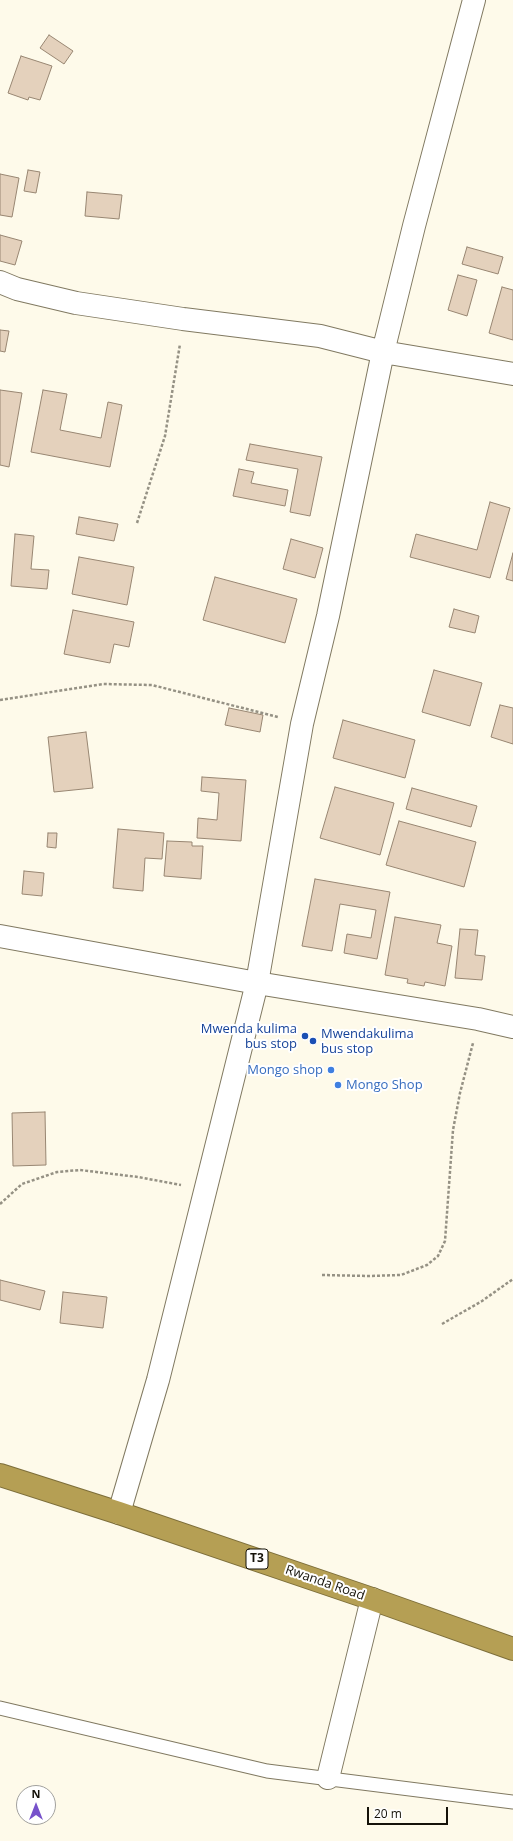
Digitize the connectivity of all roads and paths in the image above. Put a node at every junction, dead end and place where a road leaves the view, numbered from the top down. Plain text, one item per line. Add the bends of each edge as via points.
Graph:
1 (474, 0) edge
2 (0, 282) edge
3 (183, 319) junction
4 (383, 352) junction
5 (513, 374) edge
6 (137, 523) dead end
7 (0, 700) edge
8 (302, 724) junction
9 (0, 936) edge
10 (257, 983) junction
11 (478, 1019) junction
12 (513, 1027) edge
13 (205, 1190) junction
14 (0, 1204) edge
15 (322, 1275) dead end
16 (513, 1279) edge
17 (442, 1324) dead end
18 (0, 1475) edge
19 (119, 1512) junction
20 (372, 1599) junction
21 (513, 1649) edge
22 (0, 1708) edge
23 (328, 1778) junction
24 (513, 1802) edge

1 - 4 street
2 - 3 street via 17,289 76,303
3 - 4 street via 320,336
3 - 6 path via 165,436
4 - 5 street
4 - 8 street
7 - 8 path via 103,684 152,685
8 - 10 street
9 - 10 street
10 - 11 street
10 - 13 street
11 - 12 street
11 - 15 path via 453,1130 445,1241 438,1256 427,1266 401,1275
13 - 14 path via 138,1177 80,1170 58,1172 22,1184
13 - 19 street via 158,1380
16 - 17 path
18 - 19 highway, Rwanda Road / T3
19 - 20 highway, Rwanda Road / T3
20 - 21 highway, Rwanda Road / T3
20 - 23 street
22 - 23 lane via 268,1771
23 - 24 lane

